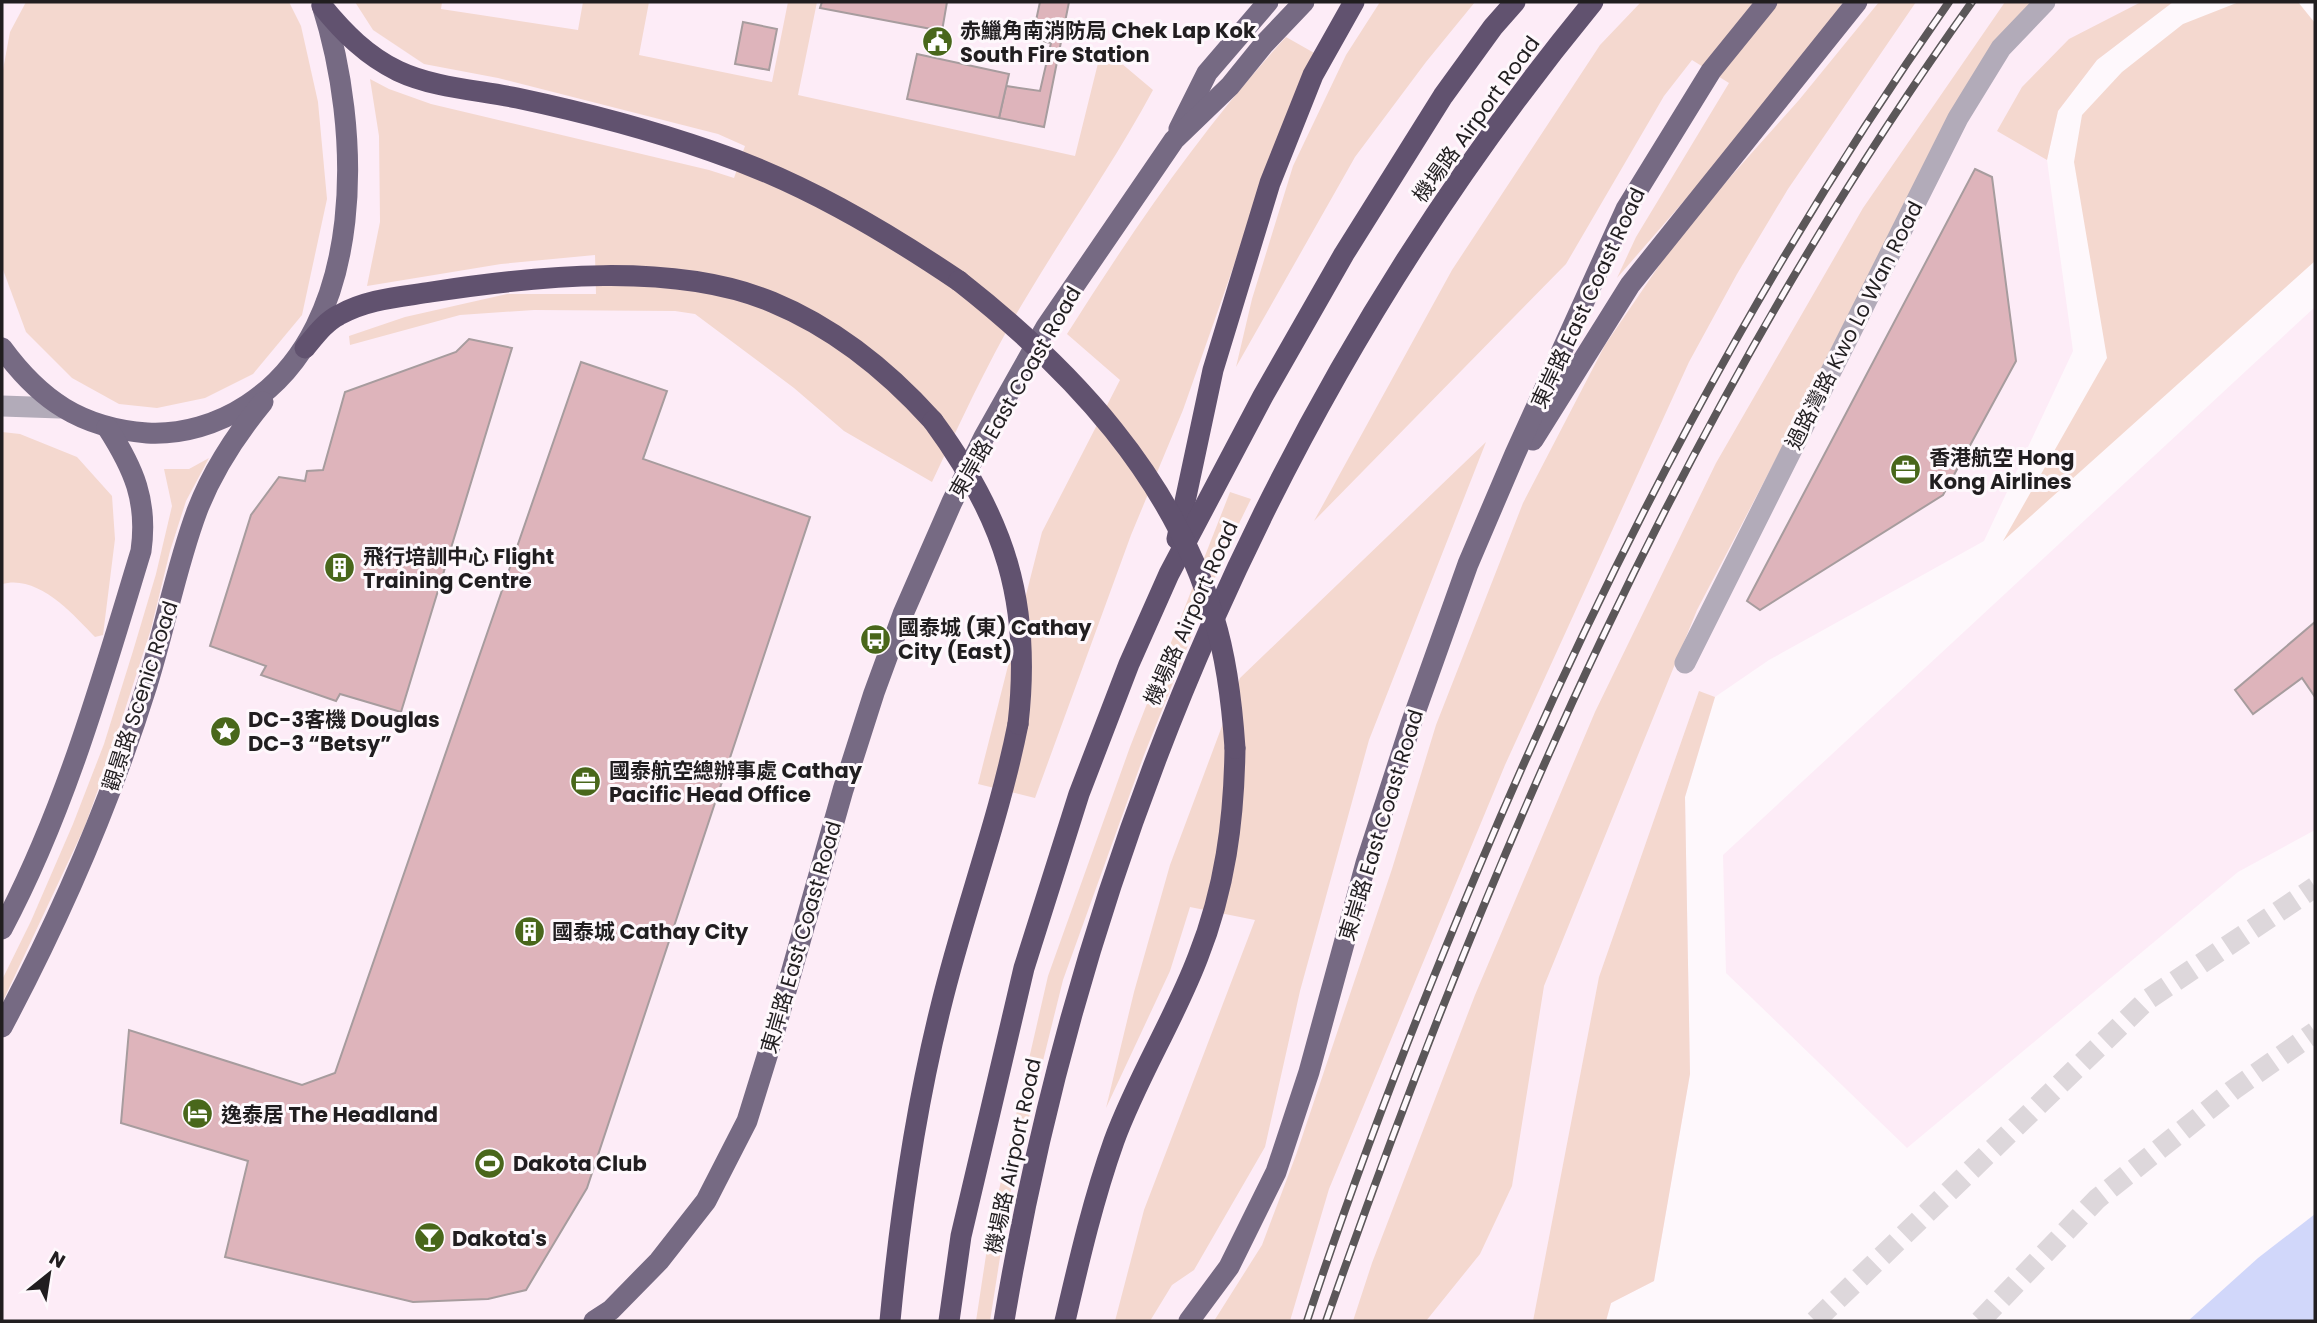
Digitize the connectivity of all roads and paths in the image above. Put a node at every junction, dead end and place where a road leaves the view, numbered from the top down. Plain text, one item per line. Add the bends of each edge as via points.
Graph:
1 (1268, 2) edge
2 (1304, 2) edge
3 (1354, 2) edge
4 (1515, 2) edge
5 (1593, 2) edge
6 (1767, 2) edge
7 (1857, 2) edge
8 (2045, 2) edge
9 (322, 4) edge
10 (1174, 141) junction
11 (2, 348) edge
12 (305, 348) junction
13 (286, 373) junction
14 (2, 406) edge
15 (60, 408) junction
16 (107, 427) junction
17 (1493, 504) junction
18 (1169, 574) junction
19 (1685, 663) dead end
20 (10, 906) edge
21 (2, 929) edge
22 (2, 1027) edge
23 (609, 1317) edge
24 (890, 1321) edge
25 (949, 1321) edge
26 (1004, 1321) edge
27 (1065, 1321) edge
28 (1189, 1321) edge

1 - 10 main road via 1208,73
2 - 10 main road, 東岸路 East Coast Road
3 - 18 highway via 1313,75 1270,183 1213,370
4 - 18 highway, 機場路 Airport Road via 1443,96 1344,254
5 - 26 highway, 機場路 Airport Road via 1474,159 1376,310 1310,424 1236,570 1160,747 1086,961 1035,1159
6 - 17 main road, 東岸路 East Coast Road via 1711,71 1626,209
7 - 17 main road via 1630,285
8 - 19 street, 過路灣路 Kwo Lo Wan Road via 2001,48 1958,118
9 - 12 main road via 343,89 348,155 345,218 334,278
9 - 27 highway, bridge via 356,44 400,72 586,114 714,152 792,184 878,228 959,281 1015,326 1073,382 1159,494 1214,617 1224,656 1235,748 1231,828 1210,926 1114,1141
10 - 23 main road, 東岸路 East Coast Road via 1046,327 952,502 874,693 747,1121 706,1201
11 - 15 main road via 18,371
12 - 13 main road
12 - 24 highway, bridge via 337,316 358,306 466,286 646,277 715,285 801,316 875,365 933,421 974,483 999,535 1018,605 1022,693 1001,801 941,1007 906,1180
13 - 16 main road via 232,415 203,426 152,433
13 - 22 main road, 觀景路 Scenic Road via 244,426 198,509 148,685 116,775 46,940
14 - 15 street
15 - 16 main road
16 - 20 main road, 觀景路 Scenic Road via 126,456 143,506 141,551 72,768
17 - 28 main road, 東岸路 East Coast Road via 1468,564 1366,863 1309,1072 1276,1171 1229,1267
18 - 25 highway, 機場路 Airport Road via 1079,794 1024,968 961,1236
20 - 21 main road, 觀景路 Scenic Road

